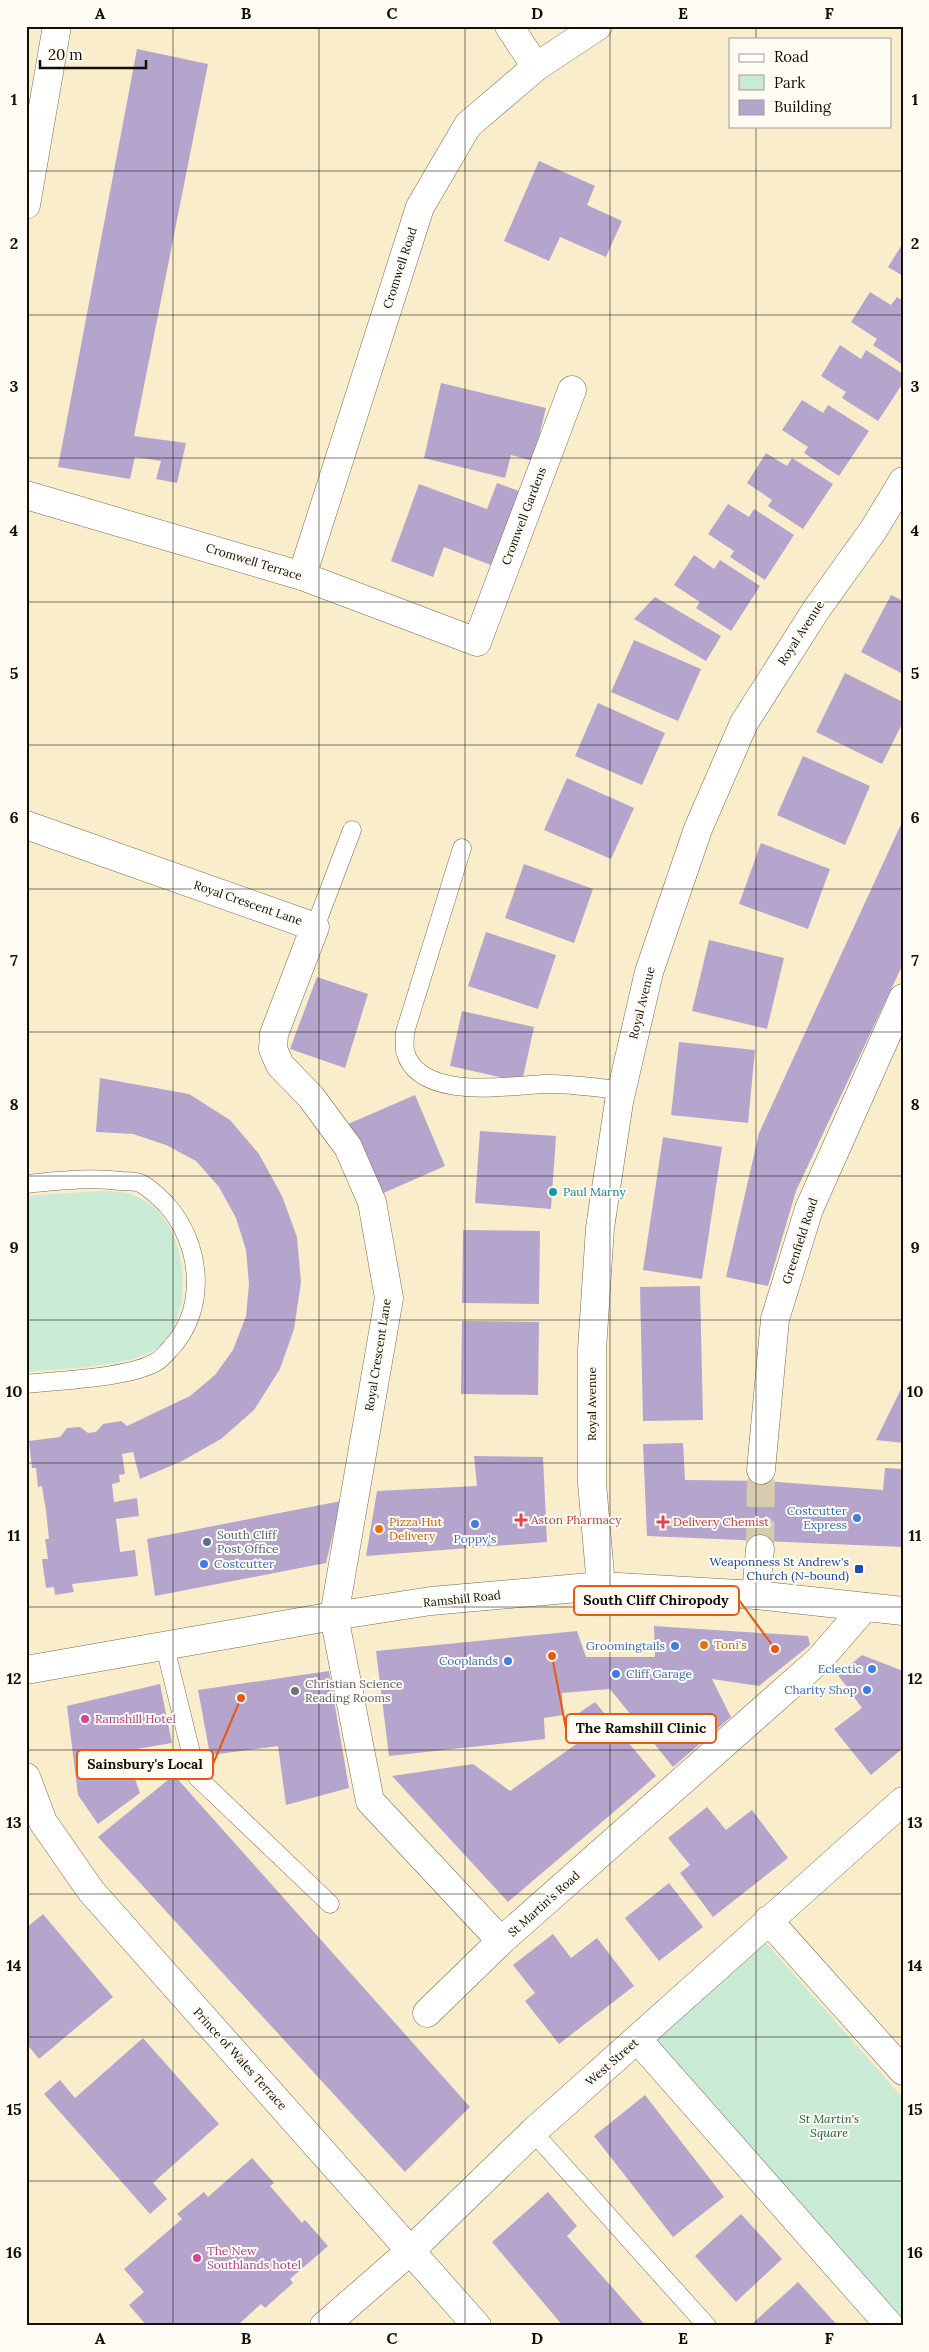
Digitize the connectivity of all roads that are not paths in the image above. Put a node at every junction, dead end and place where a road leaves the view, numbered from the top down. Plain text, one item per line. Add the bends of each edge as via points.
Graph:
1 (57, 26) edge
2 (509, 26) edge
3 (598, 26) edge
4 (536, 67) junction
5 (26, 206) edge
6 (572, 390) dead end
7 (903, 481) edge
8 (26, 494) edge
9 (302, 576) junction
10 (477, 642) joint
11 (26, 825) edge
12 (352, 830) dead end
13 (462, 848) dead end
14 (315, 927) junction
15 (903, 998) edge
16 (621, 1090) junction
17 (26, 1184) edge
18 (26, 1384) edge
19 (761, 1470) tunnel mouth
20 (760, 1548) tunnel mouth
21 (601, 1586) junction
22 (756, 1595) junction
23 (865, 1607) junction
24 (903, 1611) edge
25 (334, 1616) junction
26 (164, 1647) junction
27 (26, 1670) edge
28 (26, 1777) edge
29 (903, 1801) edge
30 (330, 1904) dead end
31 (768, 1920) junction
32 (501, 1941) junction
33 (427, 2013) dead end
34 (638, 2040) junction
35 (903, 2071) edge
36 (533, 2132) junction
37 (410, 2251) junction
38 (324, 2326) edge
39 (477, 2326) edge
40 (707, 2326) edge
41 (890, 2326) edge

1 - 5 main road
2 - 4 main road
3 - 4 main road, Cromwell Road
4 - 9 main road, Cromwell Road via 468,125 420,207
6 - 10 main road, Cromwell Gardens
7 - 16 main road, Royal Avenue via 744,723 698,829 652,963
8 - 9 main road, Cromwell Terrace
9 - 10 main road, Cromwell Terrace
11 - 14 main road, Royal Crescent Lane
12 - 14 lane
13 - 16 lane via 405,1032 405,1051 413,1066 433,1080 456,1086 484,1088 545,1084
14 - 25 main road, Royal Crescent Lane via 274,1034 273,1048 280,1065 311,1097 348,1147 372,1202 389,1298
15 - 19 main road, Greenfield Road via 809,1209 775,1319
16 - 21 main road, Royal Avenue via 600,1228 592,1350 592,1482
17 - 18 lane via 97,1178 139,1183 159,1196 186,1233 195,1263 196,1294 192,1315 183,1332 158,1361 138,1371
20 - 22 main road
21 - 22 main road, Ramshill Road
21 - 25 main road, Ramshill Road via 431,1601
22 - 23 main road, Ramshill Road
23 - 24 main road, Ramshill Road
23 - 32 main road, St Martin's Road via 819,1660
25 - 26 main road, Ramshill Road
25 - 32 main road, St Martin's Road via 370,1801
26 - 27 main road, Ramshill Road
26 - 30 lane via 197,1777
28 - 37 main road, Prince of Wales Terrace via 43,1822 91,1891
29 - 31 main road, West Street
31 - 34 main road, West Street
31 - 35 main road
32 - 33 main road
34 - 36 main road, West Street
34 - 41 main road
36 - 37 main road, West Street
36 - 40 lane
37 - 38 main road, West Street
37 - 39 main road, Prince of Wales Terrace

